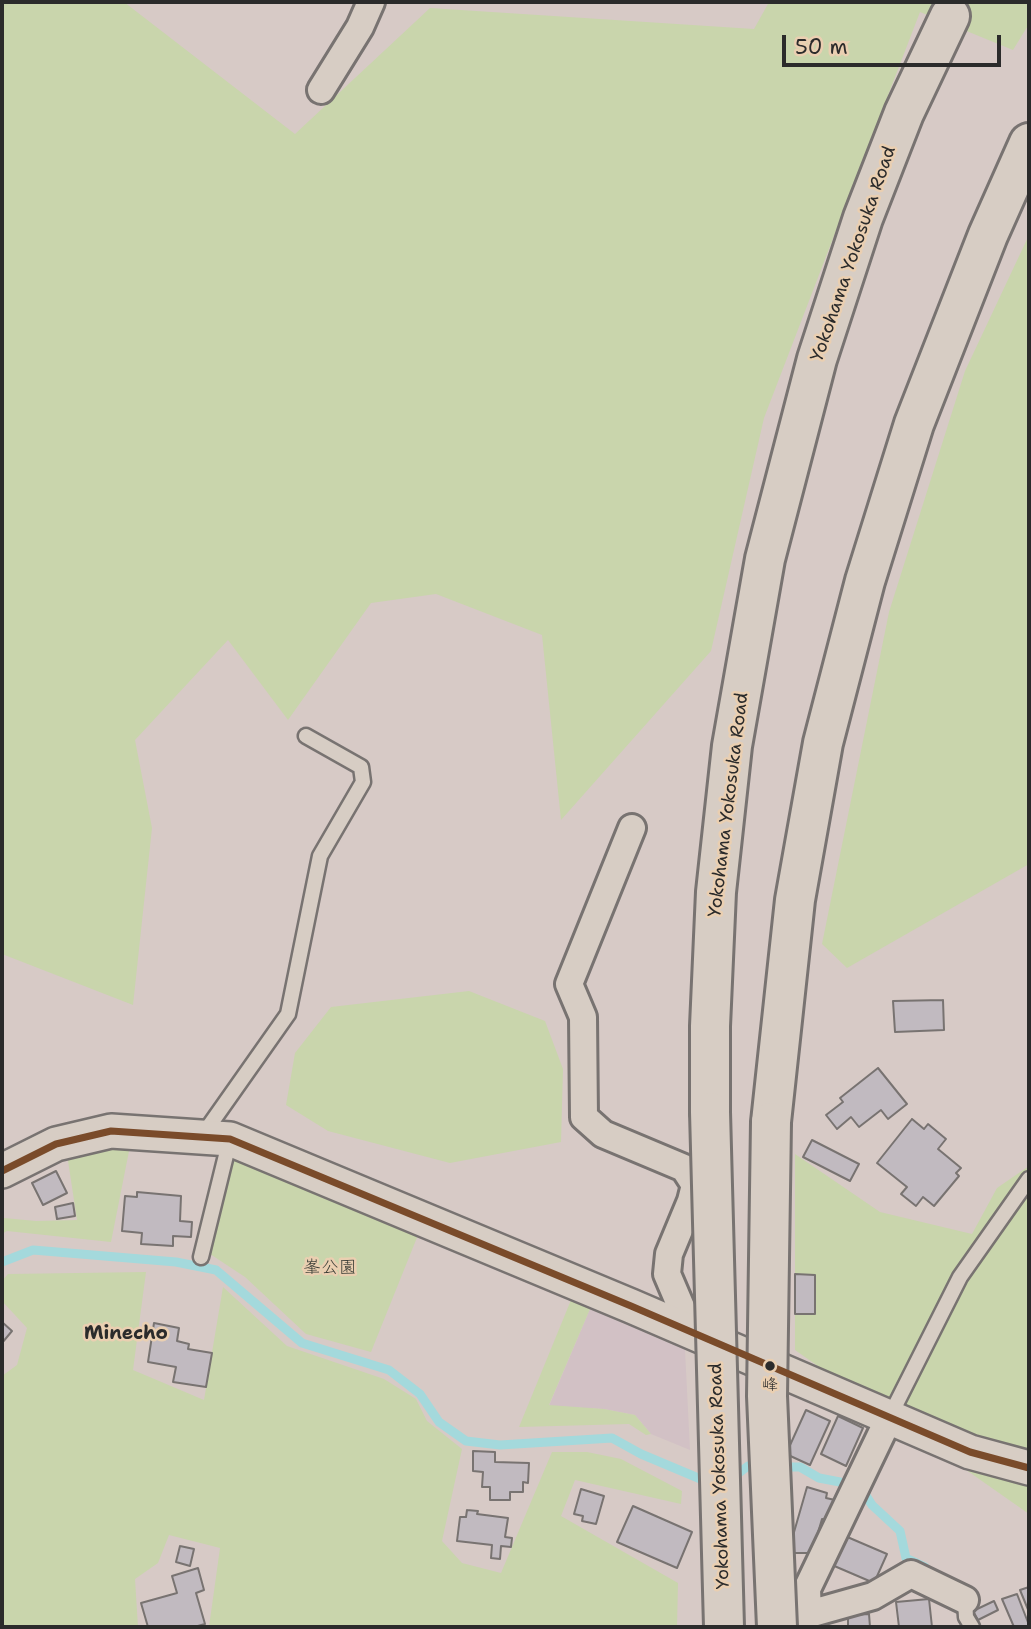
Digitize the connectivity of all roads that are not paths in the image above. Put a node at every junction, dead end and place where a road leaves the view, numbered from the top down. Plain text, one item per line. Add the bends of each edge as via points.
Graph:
1 (371, 2) edge
2 (950, 16) dead end
3 (321, 90) dead end
4 (1029, 142) edge
5 (306, 736) dead end
6 (632, 828) dead end
7 (215, 1138) junction
8 (2, 1171) edge
9 (1029, 1179) edge
10 (201, 1257) dead end
11 (693, 1335) junction
12 (890, 1416) junction
13 (1029, 1468) edge
14 (965, 1600) joint
15 (799, 1621) edge
16 (724, 1627) edge
17 (972, 1627) edge

1 - 3 street
2 - 16 highway, Yokohama Yokosuka Road, bridge via 904,113 863,218 817,359 765,559 732,746 716,892 710,1026
4 - 15 highway, bridge via 914,424 865,581 822,743 795,900 771,1122 767,1396
5 - 7 lane via 361,767 363,782 320,856 288,1014
6 - 11 street via 569,984 583,1017 584,1117 603,1134 684,1168 695,1185 668,1254 667,1274
7 - 8 street via 111,1131 56,1144
7 - 10 lane
7 - 11 street
9 - 12 lane via 960,1278
11 - 12 street
12 - 13 street via 970,1451
12 - 15 street via 807,1589
14 - 15 street via 911,1574 873,1595
14 - 17 lane

